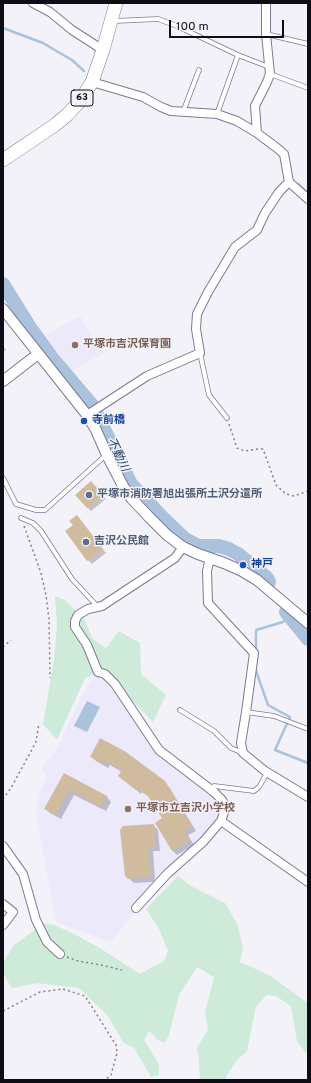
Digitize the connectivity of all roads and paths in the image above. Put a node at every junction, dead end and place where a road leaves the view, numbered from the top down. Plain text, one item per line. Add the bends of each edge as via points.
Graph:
1 (33, 3) edge
2 (116, 3) edge
3 (266, 3) edge
4 (112, 21) junction
5 (266, 34) junction
6 (308, 44) edge
7 (103, 50) junction
8 (238, 55) junction
9 (199, 70) dead end
10 (269, 70) junction
11 (92, 82) junction
12 (308, 88) edge
13 (182, 112) junction
14 (217, 114) junction
15 (257, 133) junction
16 (3, 160) edge
17 (289, 182) junction
18 (308, 198) edge
19 (3, 309) edge
20 (200, 352) junction
21 (38, 354) junction
22 (3, 381) edge
23 (87, 415) junction
24 (227, 418) joint
25 (107, 454) junction
26 (3, 478) edge
27 (308, 491) edge
28 (21, 518) joint
29 (183, 547) junction
30 (210, 558) junction
31 (98, 607) junction
32 (308, 623) edge
33 (12, 640) dead end
34 (3, 647) edge
35 (50, 678) dead end
36 (180, 710) dead end
37 (246, 712) junction
38 (40, 723) dead end
39 (308, 729) edge
40 (243, 753) junction
41 (267, 773) junction
42 (209, 788) junction
43 (308, 797) edge
44 (3, 799) edge
45 (221, 820) junction
46 (4, 848) edge
47 (308, 882) edge
48 (3, 904) edge
49 (136, 908) dead end
50 (3, 925) edge
51 (60, 954) joint
52 (122, 970) dead end
53 (3, 1011) edge
54 (105, 1080) edge

1 - 7 street via 50,12
2 - 4 main road, 63
3 - 5 street
4 - 7 main road, 63
4 - 8 lane via 158,19
5 - 6 lane
5 - 10 street
7 - 11 main road, 63
8 - 10 lane
8 - 14 lane
9 - 13 lane
10 - 12 lane
10 - 15 street via 267,82 255,106
11 - 13 street via 143,97 172,111
11 - 16 main road, 63 via 80,102 67,115
13 - 14 street
14 - 15 street via 237,121
15 - 17 street via 284,154
17 - 18 street
17 - 20 street via 279,192 257,230 235,248 208,292 197,314 196,329
19 - 21 street
20 - 23 street via 147,376
20 - 24 lane via 210,395
21 - 22 street
21 - 23 street
23 - 25 street
24 - 27 path via 238,448 263,449 276,485 286,494 294,496
25 - 26 lane via 45,510 16,504
25 - 29 street via 132,499 167,535
28 - 31 lane via 33,523 41,531 72,579
28 - 35 path via 41,573 46,595
29 - 30 street
29 - 31 street via 175,558
30 - 32 street via 257,580
30 - 37 street via 207,571 208,603 254,653
31 - 42 street via 78,616 75,621 75,627 87,645 98,672 115,684 159,750
33 - 34 path
36 - 40 lane via 214,731 231,748
37 - 39 lane via 274,716
37 - 40 street via 241,743
38 - 44 path via 36,742
40 - 41 street
41 - 42 lane via 254,791 214,786
41 - 43 street
42 - 45 street via 226,807
45 - 47 street
45 - 49 street via 203,842
46 - 51 street via 23,874 36,920 47,942
48 - 50 street via 13,912
51 - 52 path via 78,962
53 - 54 path via 40,992 63,989 85,996 116,1045 117,1054 112,1075

